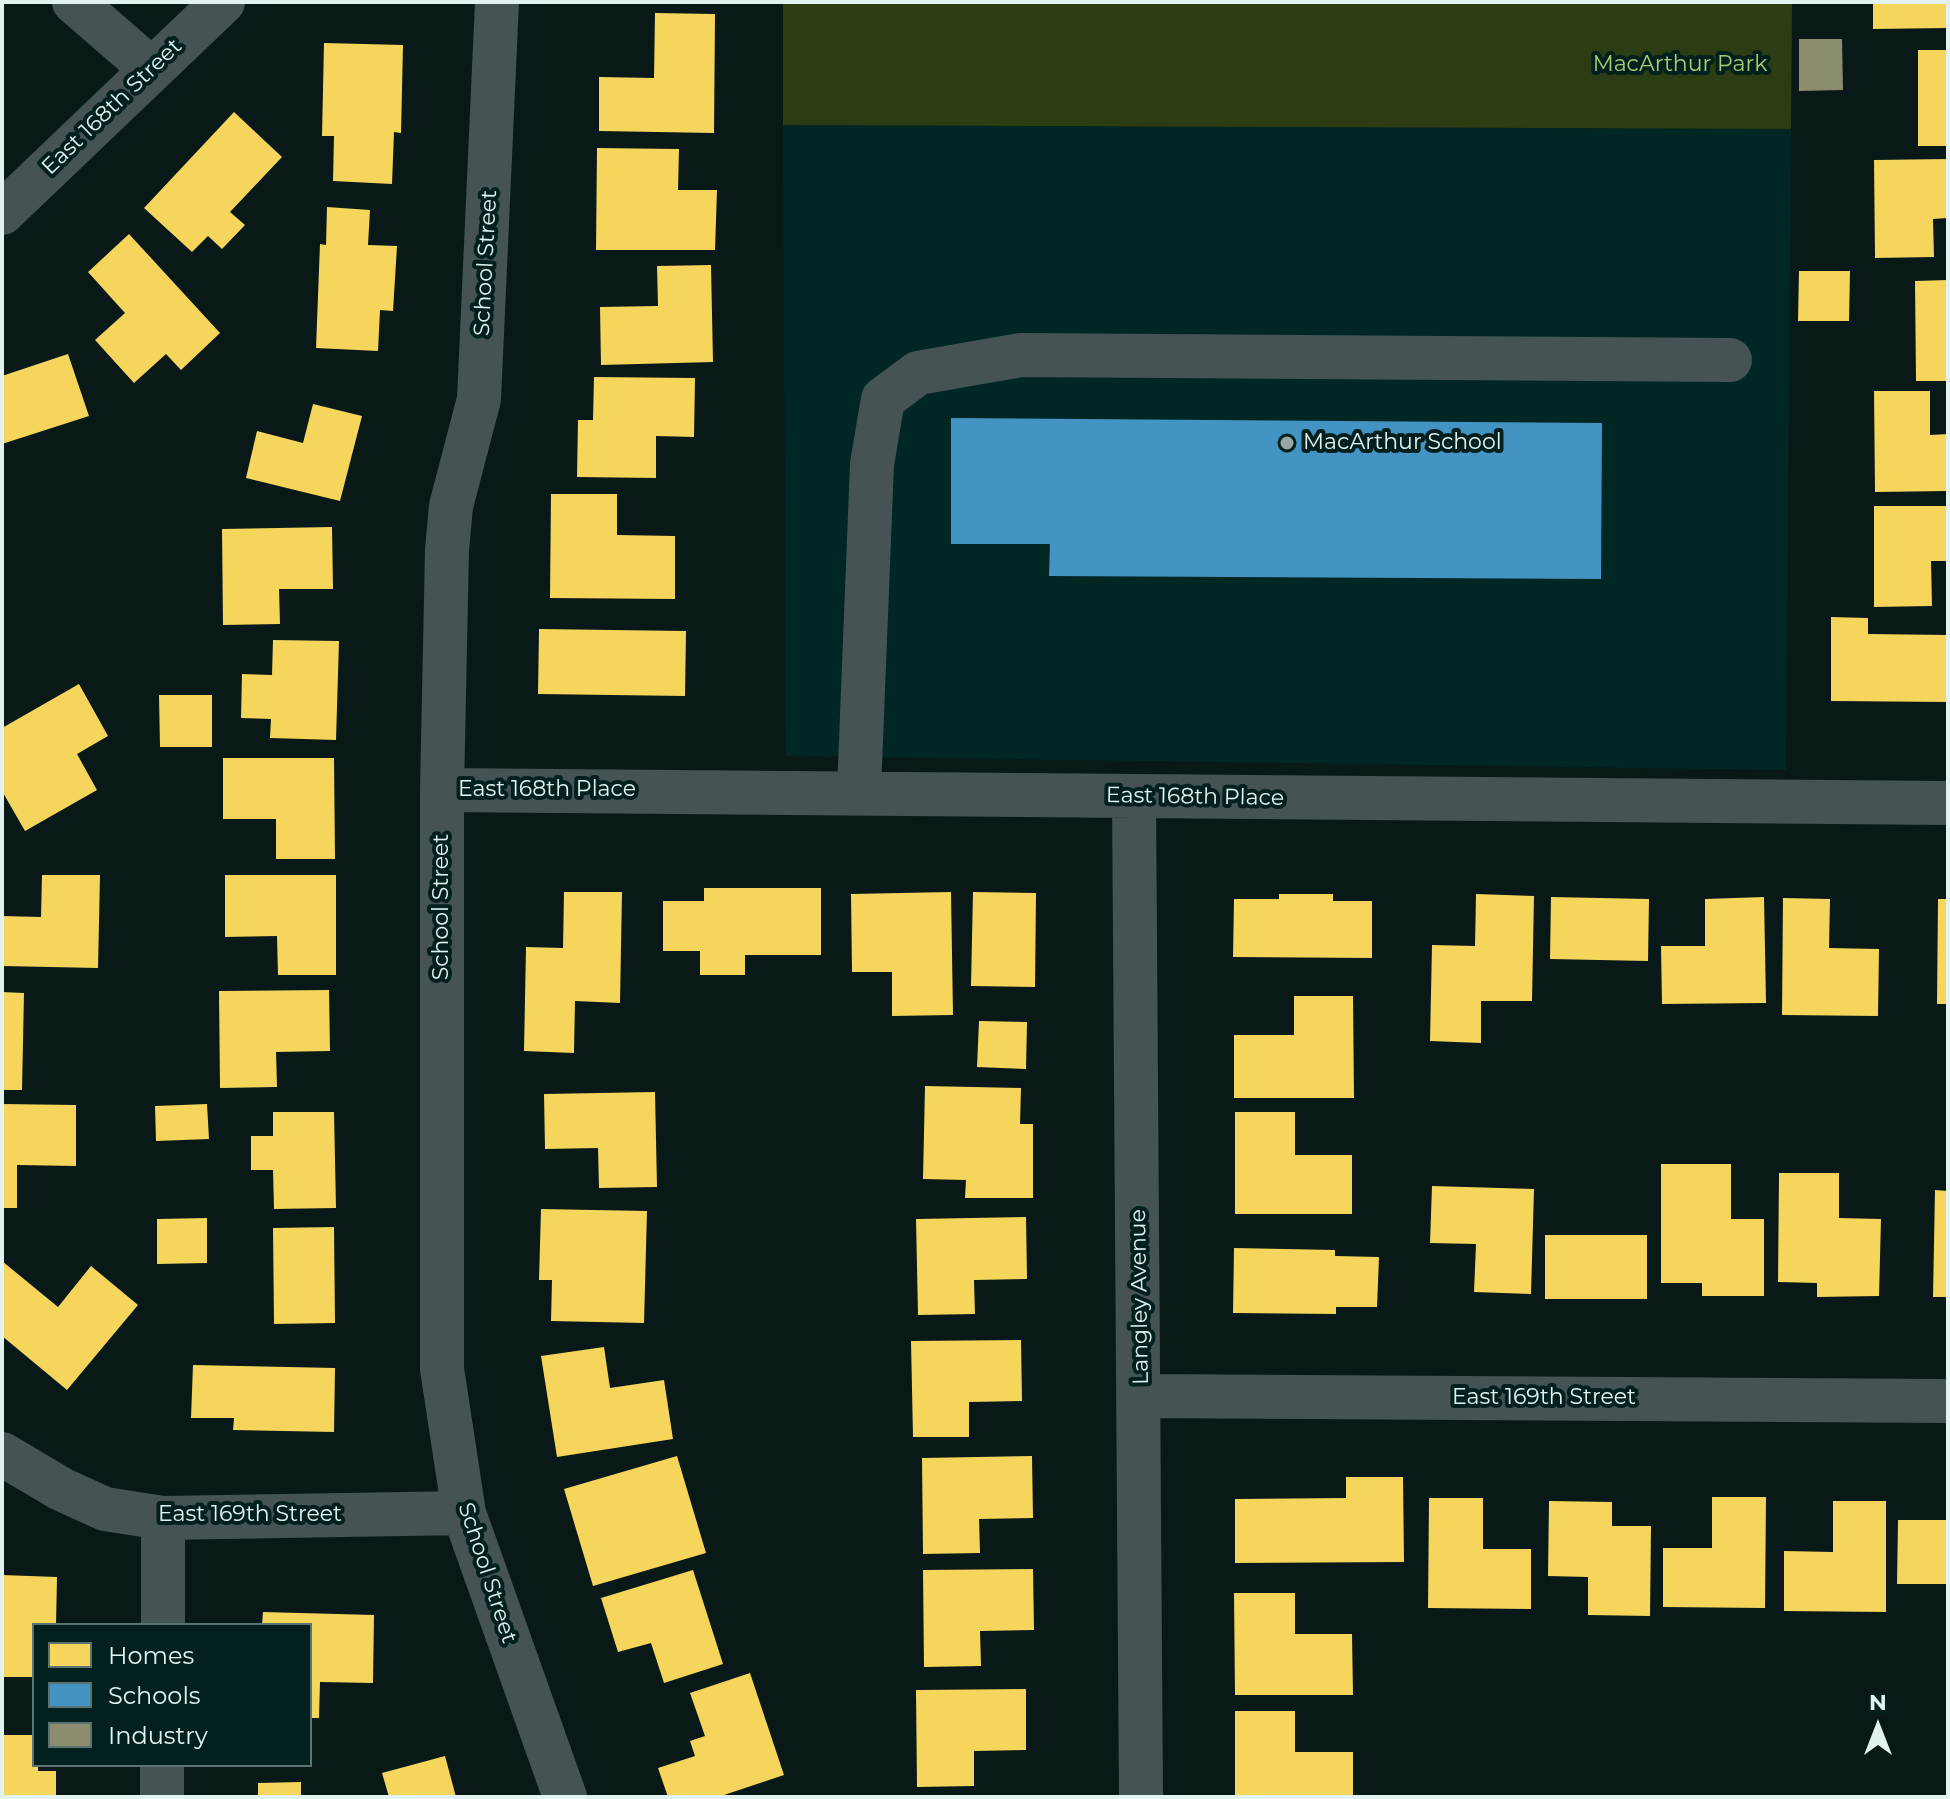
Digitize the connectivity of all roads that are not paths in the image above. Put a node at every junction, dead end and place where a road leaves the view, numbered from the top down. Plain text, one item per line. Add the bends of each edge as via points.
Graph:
1 (74, 2) edge
2 (223, 2) edge
3 (497, 2) edge
4 (150, 68) junction
5 (2, 213) edge
6 (1730, 360) dead end
7 (442, 790) junction
8 (859, 791) junction
9 (1134, 797) junction
10 (1948, 803) edge
11 (1141, 1396) junction
12 (1948, 1401) edge
13 (2, 1454) edge
14 (464, 1513) junction
15 (163, 1518) junction
16 (163, 1623) edge
17 (162, 1767) edge
18 (162, 1797) edge
19 (565, 1797) edge
20 (1141, 1797) edge

1 - 4 street
2 - 4 street, East 168th Street
3 - 7 street, School Street via 479,399 451,506 447,550
4 - 5 street, East 168th Street
6 - 8 street via 1021,355 918,373 883,399 872,464
7 - 8 street, East 168th Place
7 - 14 street, School Street via 442,1369
8 - 9 street, East 168th Place
9 - 10 street, East 168th Place
9 - 11 street, Langley Avenue
11 - 12 street, East 169th Street
11 - 20 street, Langley Avenue
13 - 15 street, East 169th Street via 105,1509
14 - 15 street, East 169th Street
14 - 19 street, School Street
15 - 16 street
17 - 18 street

